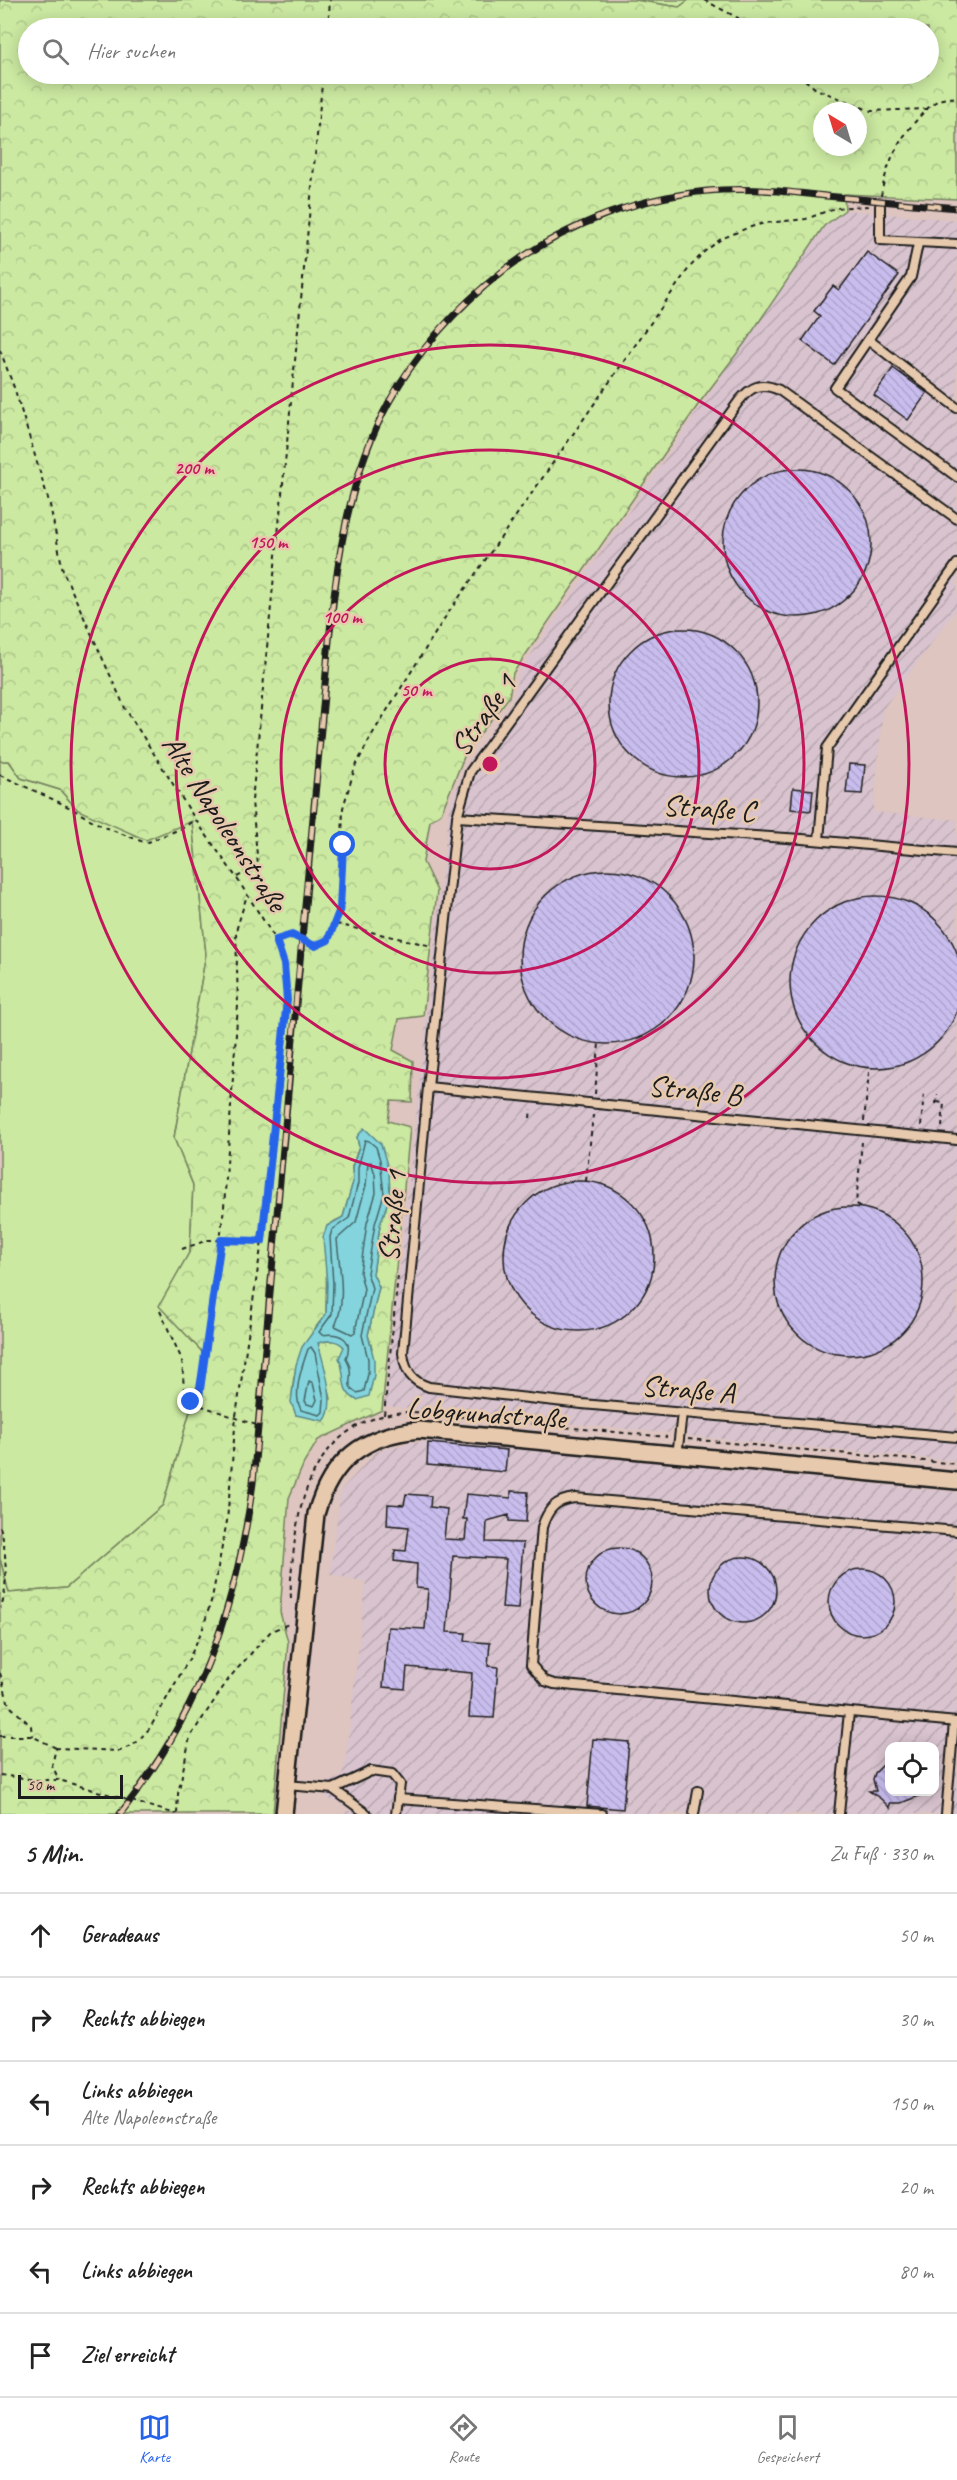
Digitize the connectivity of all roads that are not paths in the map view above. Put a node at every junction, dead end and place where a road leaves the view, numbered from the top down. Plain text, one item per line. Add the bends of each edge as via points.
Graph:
1 (880, 206) road end
2 (918, 244) junction
3 (957, 244) edge
4 (869, 340) junction
5 (957, 408) edge
6 (957, 477) edge
7 (957, 519) edge
8 (957, 564) edge
9 (458, 817) junction
10 (819, 840) junction
11 (957, 853) edge
12 (428, 1087) junction
13 (957, 1140) edge
14 (416, 1382) joint
15 (682, 1413) junction
16 (957, 1437) edge
17 (677, 1456) junction
18 (957, 1481) edge
19 (957, 1531) edge
20 (849, 1712) junction
21 (956, 1722) edge
22 (286, 1785) junction
23 (333, 1789) junction
24 (698, 1791) dead end
25 (398, 1799) junction
26 (284, 1814) edge
27 (367, 1814) edge
28 (396, 1814) edge
29 (602, 1814) edge
30 (694, 1814) edge
31 (839, 1814) edge
32 (946, 1814) edge

1 - 2 lane via 880,240
2 - 3 lane
2 - 4 lane via 911,277
4 - 5 lane
4 - 6 lane via 835,388
7 - 9 lane, Straße 1 via 779,390 766,385 747,390 470,772
8 - 10 lane via 827,748
9 - 10 lane, Straße C
9 - 12 lane, Straße 1
10 - 11 lane, Straße C
12 - 13 lane, Straße B
12 - 14 lane, Straße 1 via 403,1353 405,1368
14 - 15 lane, Straße A via 429,1387
15 - 16 lane, Straße A
15 - 17 lane
17 - 18 street, Lobgrundstraße
17 - 22 street, Lobgrundstraße via 419,1430 381,1436 354,1452 326,1484 316,1514
19 - 20 lane via 575,1498 563,1499 548,1510 542,1527 531,1665 544,1681
20 - 21 lane
20 - 31 lane
21 - 32 lane
22 - 23 lane
22 - 26 street, Lobgrundstraße
23 - 25 lane via 371,1771 392,1774 400,1784
23 - 27 lane
24 - 30 lane
25 - 28 lane
25 - 29 lane

